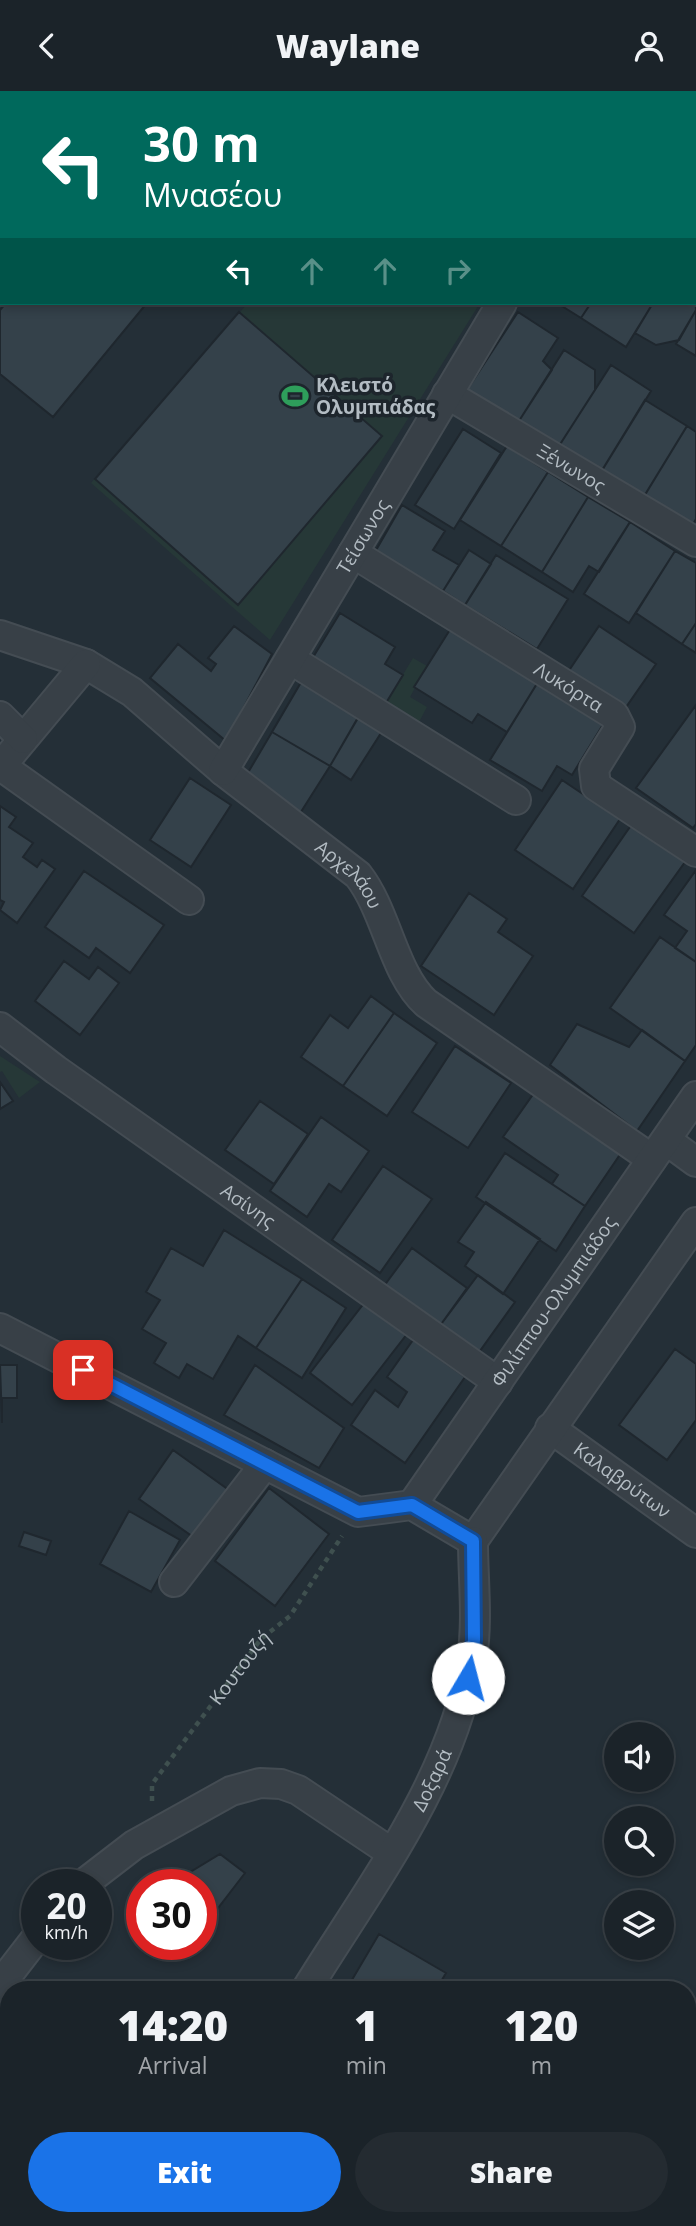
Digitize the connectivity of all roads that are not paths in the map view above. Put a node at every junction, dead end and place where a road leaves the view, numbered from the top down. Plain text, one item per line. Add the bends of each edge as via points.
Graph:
1 (501, 305) edge
2 (447, 394) junction
3 (696, 542) edge
4 (353, 553) junction
5 (0, 635) edge
6 (290, 659) junction
7 (86, 664) junction
8 (0, 716) edge
9 (23, 739) junction
10 (223, 771) junction
11 (516, 800) dead end
12 (696, 852) edge
13 (189, 900) dead end
14 (0, 1027) edge
15 (696, 1096) edge
16 (659, 1150) junction
17 (696, 1162) edge
18 (696, 1222) edge
19 (0, 1328) edge
20 (498, 1382) junction
21 (550, 1428) junction
22 (265, 1464) junction
23 (412, 1505) junction
24 (696, 1533) edge
25 (473, 1541) junction
26 (174, 1582) dead end
27 (391, 1853) junction
28 (104, 1869) edge
29 (21, 1958) edge
30 (3, 1981) edge
31 (312, 1981) edge

1 - 2 street, Τείσωνος
2 - 3 street, Ξένωνος
2 - 4 street, Τείσωνος
4 - 6 street, Τείσωνος
4 - 12 street, Λυκόρτα via 614,715 620,727 594,769 596,786
5 - 7 street, Αρχελάου
6 - 10 street, Τείσωνος
6 - 11 street
7 - 9 street
7 - 10 street, Αρχελάου via 132,691
8 - 9 street
9 - 13 street via 1,766
10 - 16 street, Αρχελάου via 358,875 368,887 408,980 426,1003
14 - 20 street, Ασίνης
15 - 16 street, Φιλίππου-Ολυμπιάδος
16 - 17 street, Αρχελάου
16 - 20 street, Φιλίππου-Ολυμπιάδος
18 - 21 street
19 - 22 street
20 - 23 street, Φιλίππου-Ολυμπιάδος
21 - 24 street, Καλαβρύτων
21 - 25 street
22 - 23 street via 358,1512
22 - 26 street
23 - 25 street
25 - 27 street, Δοξαρά via 474,1640 468,1678 448,1744
27 - 28 street via 307,1796 281,1784 252,1784 150,1835
27 - 31 street, Δοξαρά
29 - 30 street

